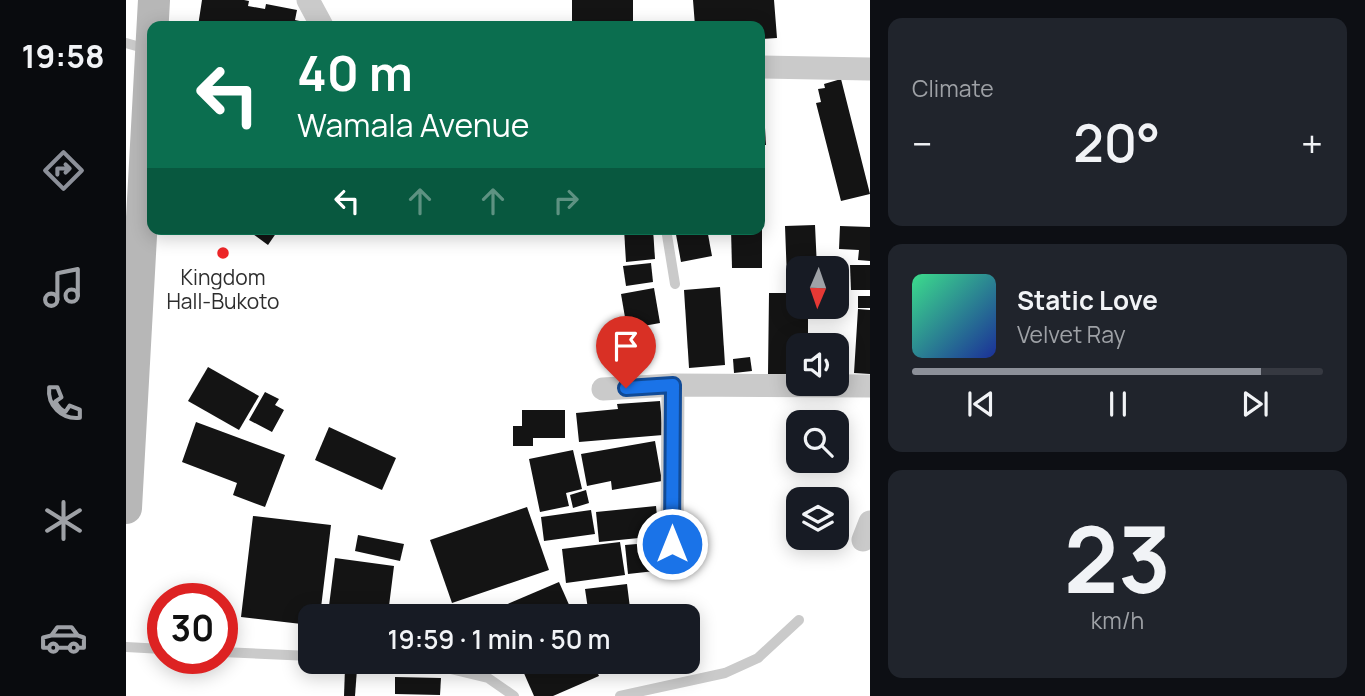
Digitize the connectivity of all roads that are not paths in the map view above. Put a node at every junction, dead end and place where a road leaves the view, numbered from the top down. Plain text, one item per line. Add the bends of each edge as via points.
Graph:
1 (154, 0) edge
2 (308, 0) edge
3 (319, 21) edge
4 (138, 47) edge
5 (765, 67) edge
6 (870, 69) edge
7 (667, 235) edge
8 (675, 284) dead end
9 (131, 350) edge
10 (673, 385) junction
11 (870, 386) edge
12 (603, 389) dead end
13 (126, 508) edge
14 (672, 544) dead end
15 (799, 620) dead end
16 (126, 647) edge
17 (147, 648) edge
18 (238, 653) edge
19 (298, 655) edge
20 (471, 674) edge
21 (514, 696) edge
22 (620, 696) edge

1 - 4 main road
2 - 3 street
4 - 9 main road via 139,189
5 - 6 street
7 - 8 lane
9 - 13 main road
10 - 11 street
10 - 12 street
10 - 14 street
15 - 22 lane via 758,658 725,673
16 - 17 lane
18 - 19 lane
20 - 21 lane via 488,678

